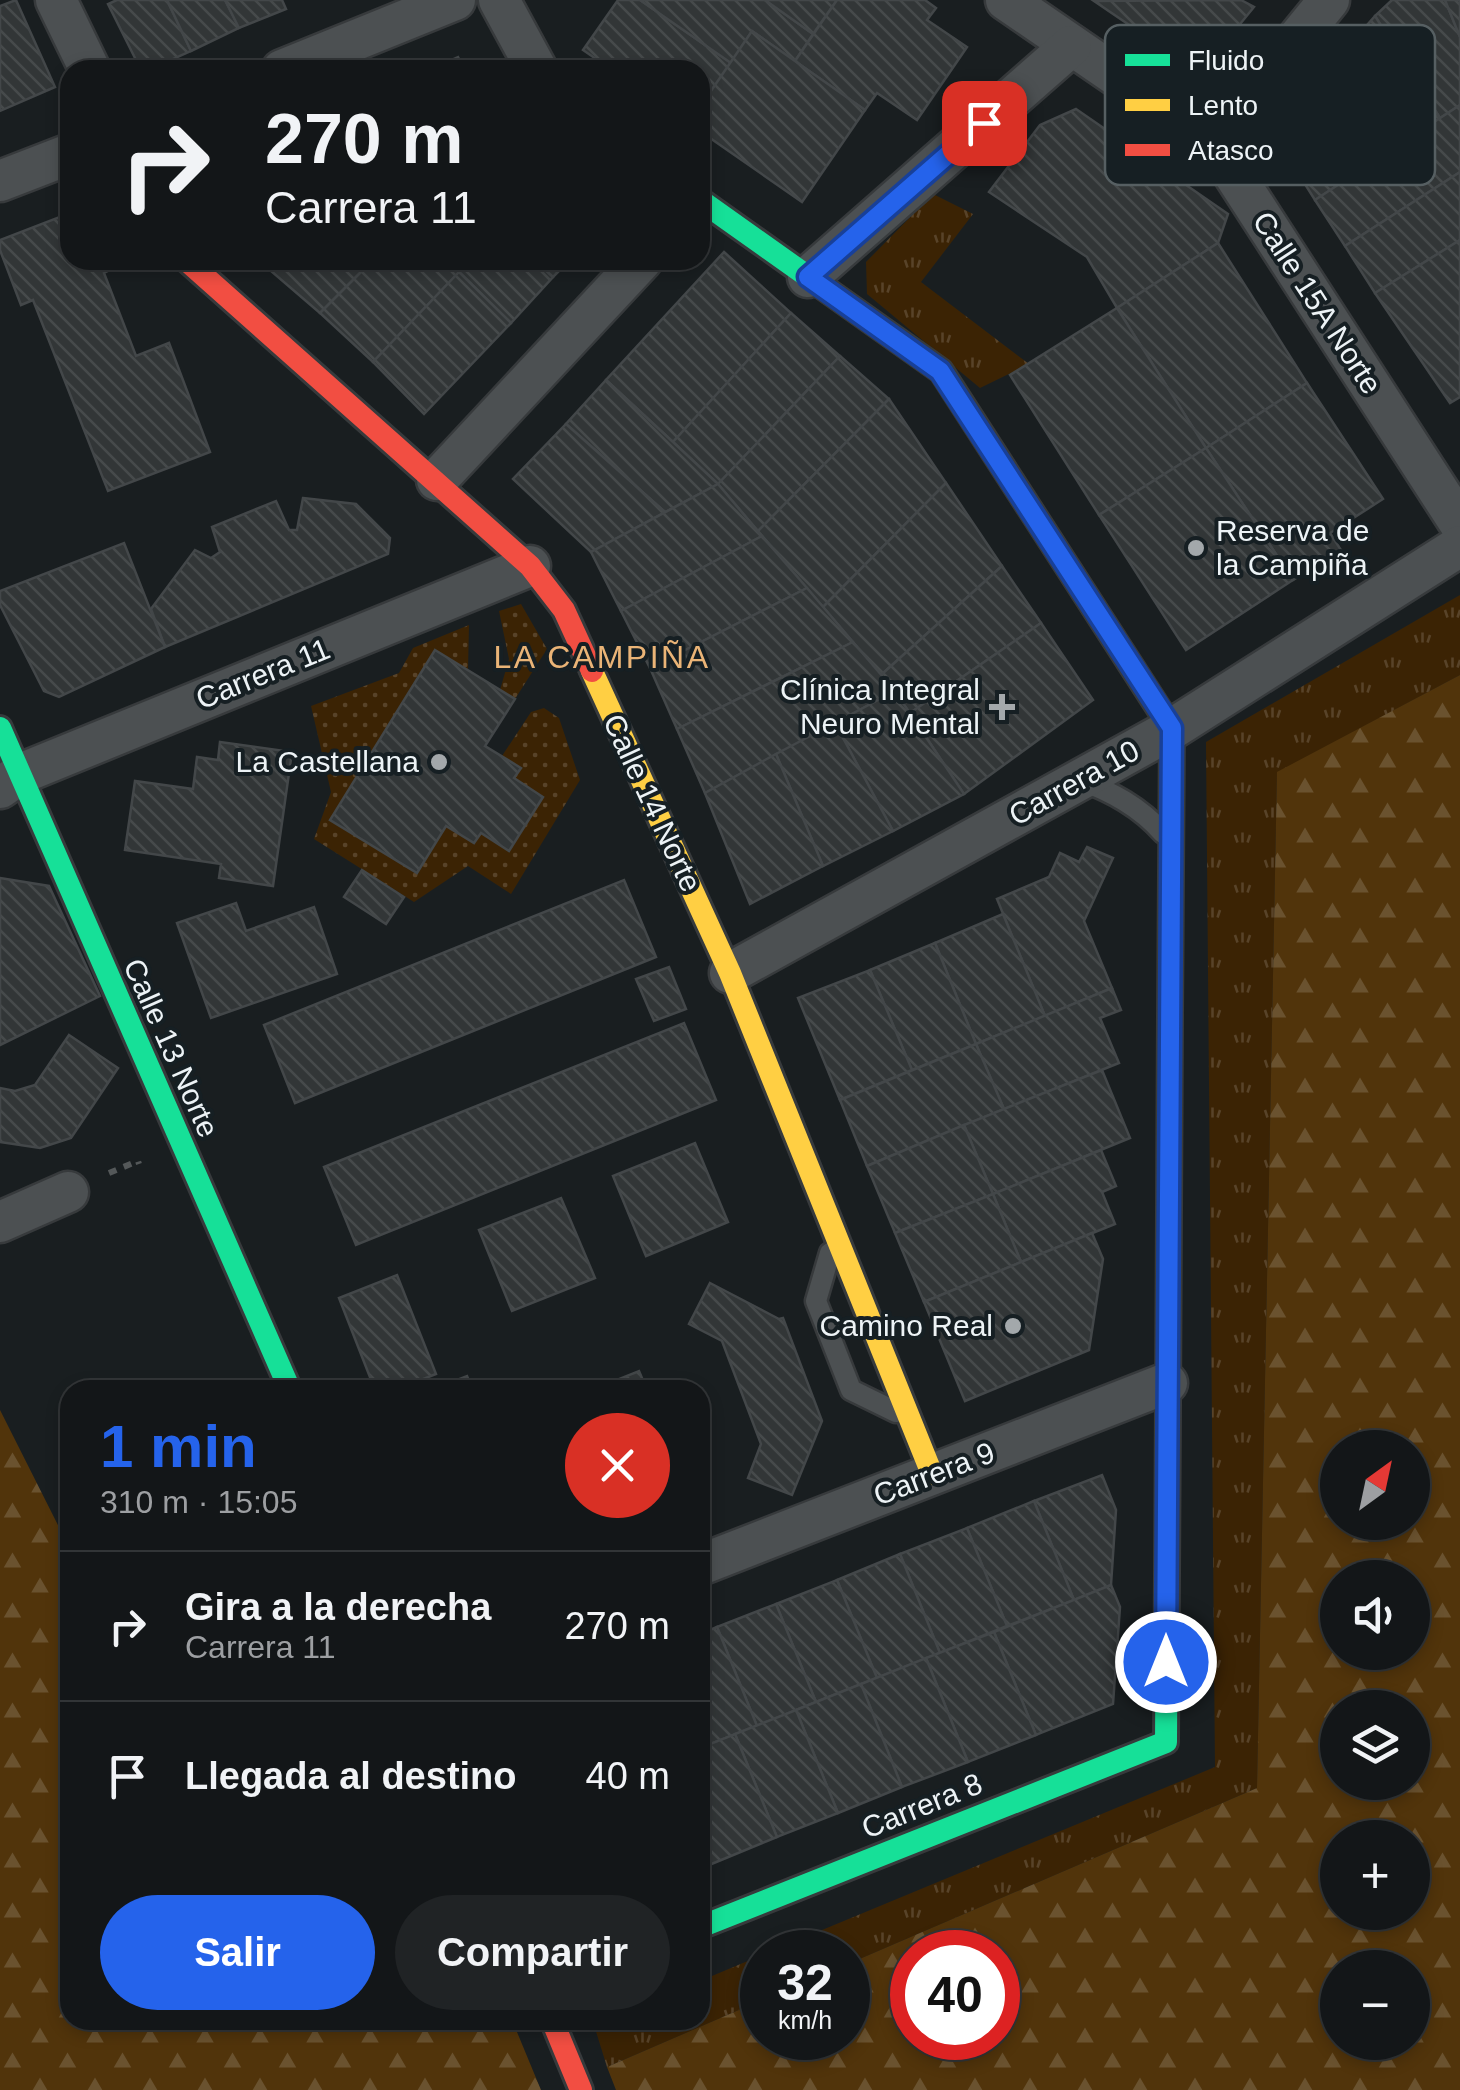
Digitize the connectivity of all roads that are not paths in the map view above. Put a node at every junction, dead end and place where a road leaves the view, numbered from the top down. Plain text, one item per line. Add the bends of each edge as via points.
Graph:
1 (56, 0) edge
2 (455, 0) edge
3 (499, 0) edge
4 (1006, 0) edge
5 (1330, 0) edge
6 (1309, 25) edge
7 (1071, 46) junction
8 (85, 60) edge
9 (307, 60) edge
10 (532, 60) edge
11 (1105, 69) edge
12 (60, 158) edge
13 (0, 181) edge
14 (1241, 185) edge
15 (710, 207) edge
16 (197, 270) edge
17 (633, 270) edge
18 (808, 277) junction
19 (438, 480) junction
20 (1460, 524) edge
21 (1460, 546) edge
22 (530, 566) junction
23 (0, 728) edge
24 (1172, 728) junction
25 (10, 780) edge
26 (1080, 780) junction
27 (1171, 842) junction
28 (730, 973) junction
29 (68, 1192) dead end
30 (0, 1222) edge
31 (835, 1237) junction
32 (285, 1380) edge
33 (1167, 1383) junction
34 (910, 1419) junction
35 (932, 1474) junction
36 (710, 1562) edge
37 (710, 1923) edge
38 (556, 2030) edge
39 (581, 2090) edge

1 - 8 street
2 - 9 street
3 - 10 street
4 - 7 street, Calle 15A Norte
5 - 6 street
7 - 11 street, Calle 15A Norte
7 - 18 street
12 - 13 street
14 - 20 street, Calle 15A Norte
15 - 18 street
16 - 19 street, Calle 14 Norte
17 - 19 street
18 - 24 street via 940,371
19 - 22 street, Calle 14 Norte
21 - 24 street, Carrera 10
22 - 25 street, Carrera 11
22 - 28 street, Calle 14 Norte via 564,610
23 - 25 street, Calle 13 Norte
24 - 26 street, Carrera 10
24 - 27 street
25 - 32 street, Calle 13 Norte
26 - 27 lane via 1148,816
26 - 28 street, Carrera 10
27 - 33 street
28 - 31 street, Calle 14 Norte
29 - 30 street
31 - 34 street, Calle 14 Norte
31 - 34 lane via 816,1301 851,1390
33 - 35 street, Carrera 9
33 - 37 street, Carrera 8 via 1166,1742
34 - 35 street, Calle 14 Norte
35 - 36 street, Carrera 9
38 - 39 street

